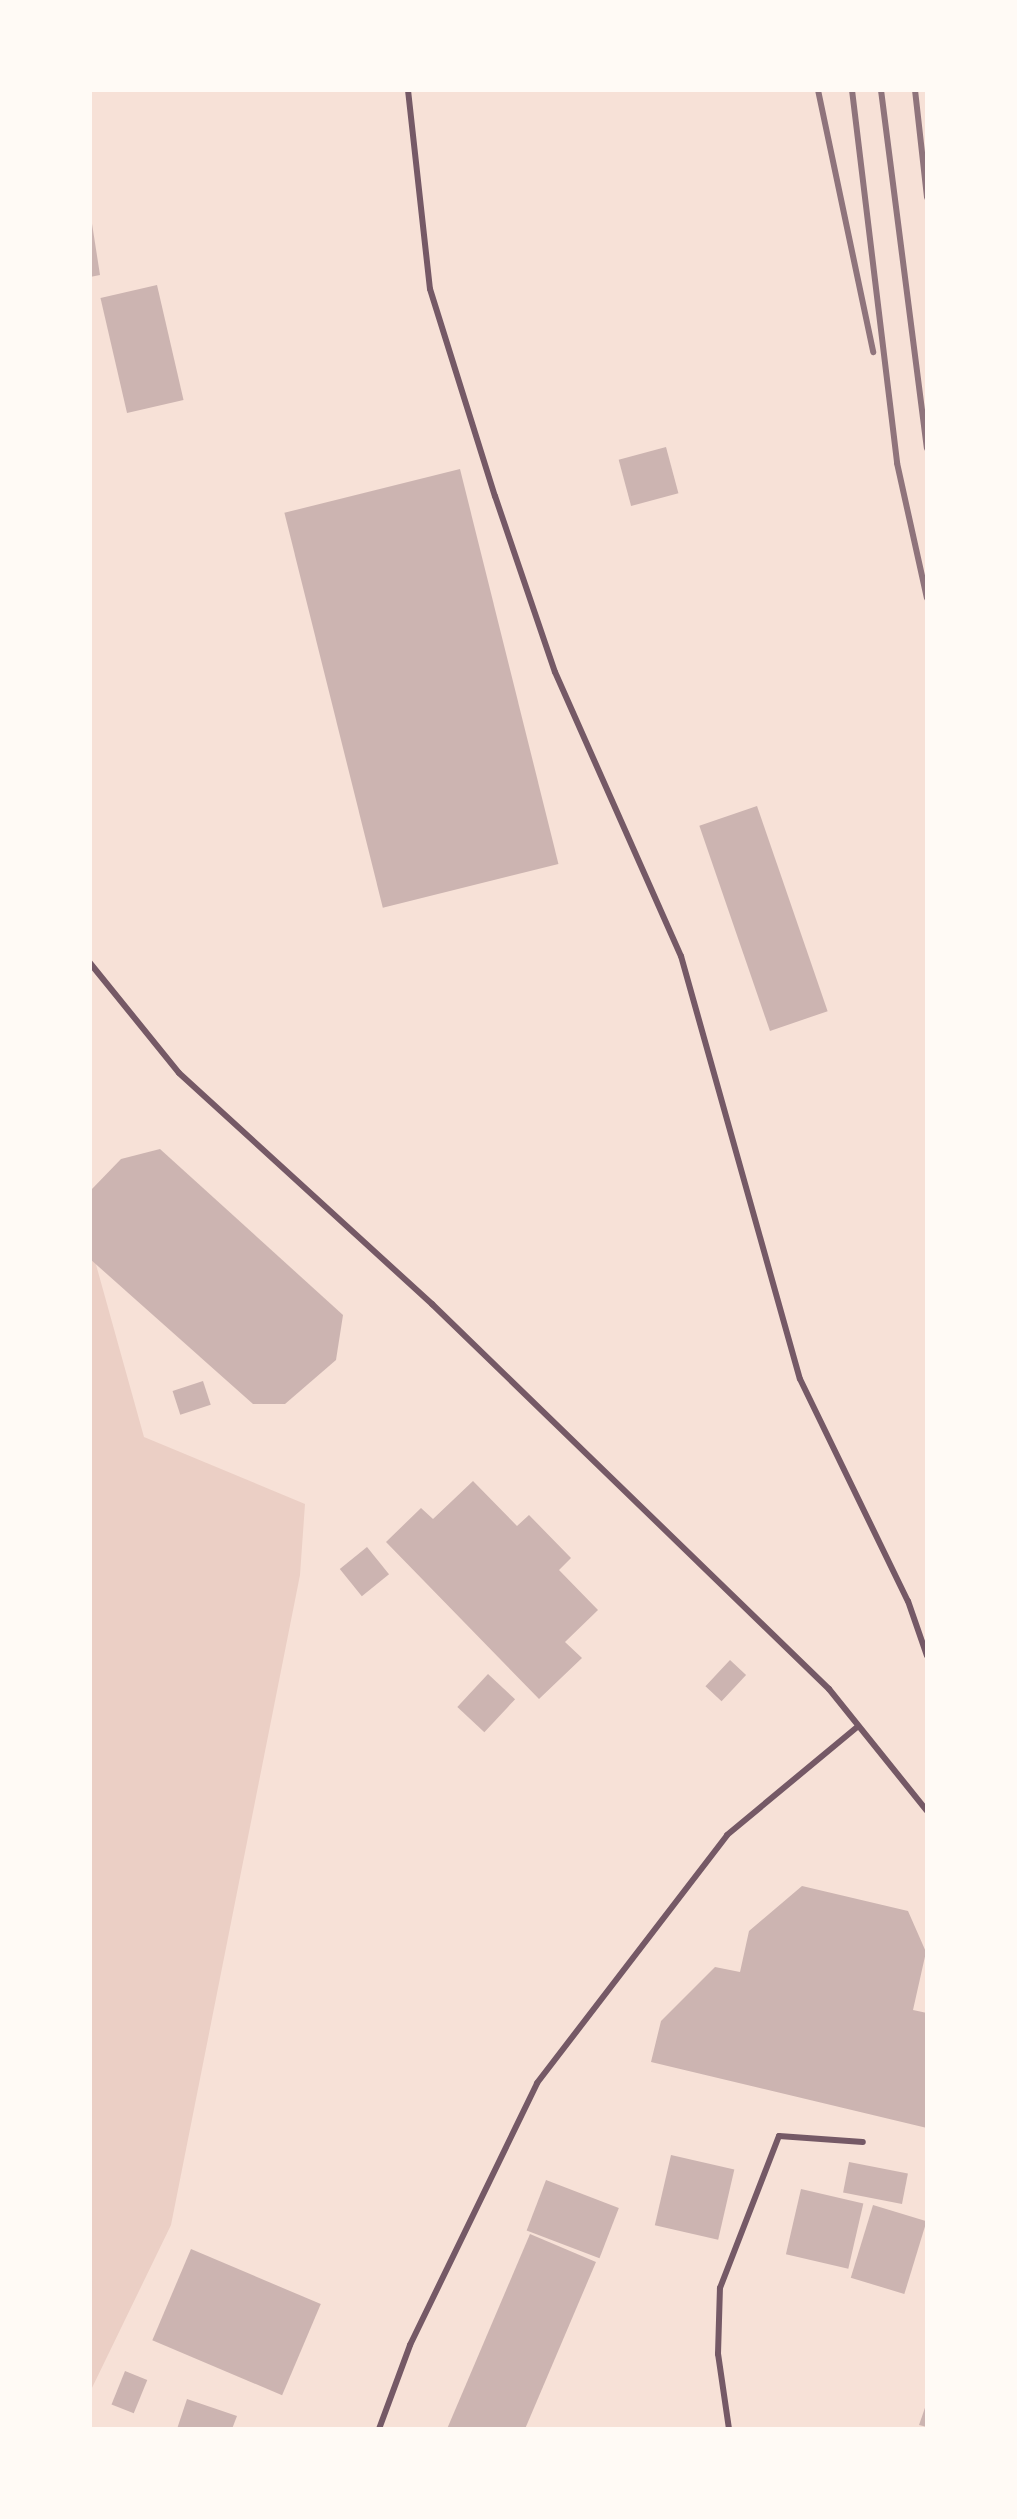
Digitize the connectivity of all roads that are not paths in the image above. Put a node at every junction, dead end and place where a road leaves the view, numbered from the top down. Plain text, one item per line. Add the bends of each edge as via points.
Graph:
1 (408, 90) edge
2 (90, 963) edge
3 (927, 1656) edge
4 (856, 1728) junction
5 (927, 1811) edge
6 (863, 2142) dead end
7 (379, 2429) edge
8 (729, 2429) edge

1 - 3 lane via 430,289 495,496 555,672 681,956 800,1379 908,1601
2 - 4 lane via 179,1073 432,1304 829,1689
4 - 5 lane
4 - 7 lane via 727,1835 537,2083 410,2345
6 - 8 lane via 779,2136 720,2288 718,2354

